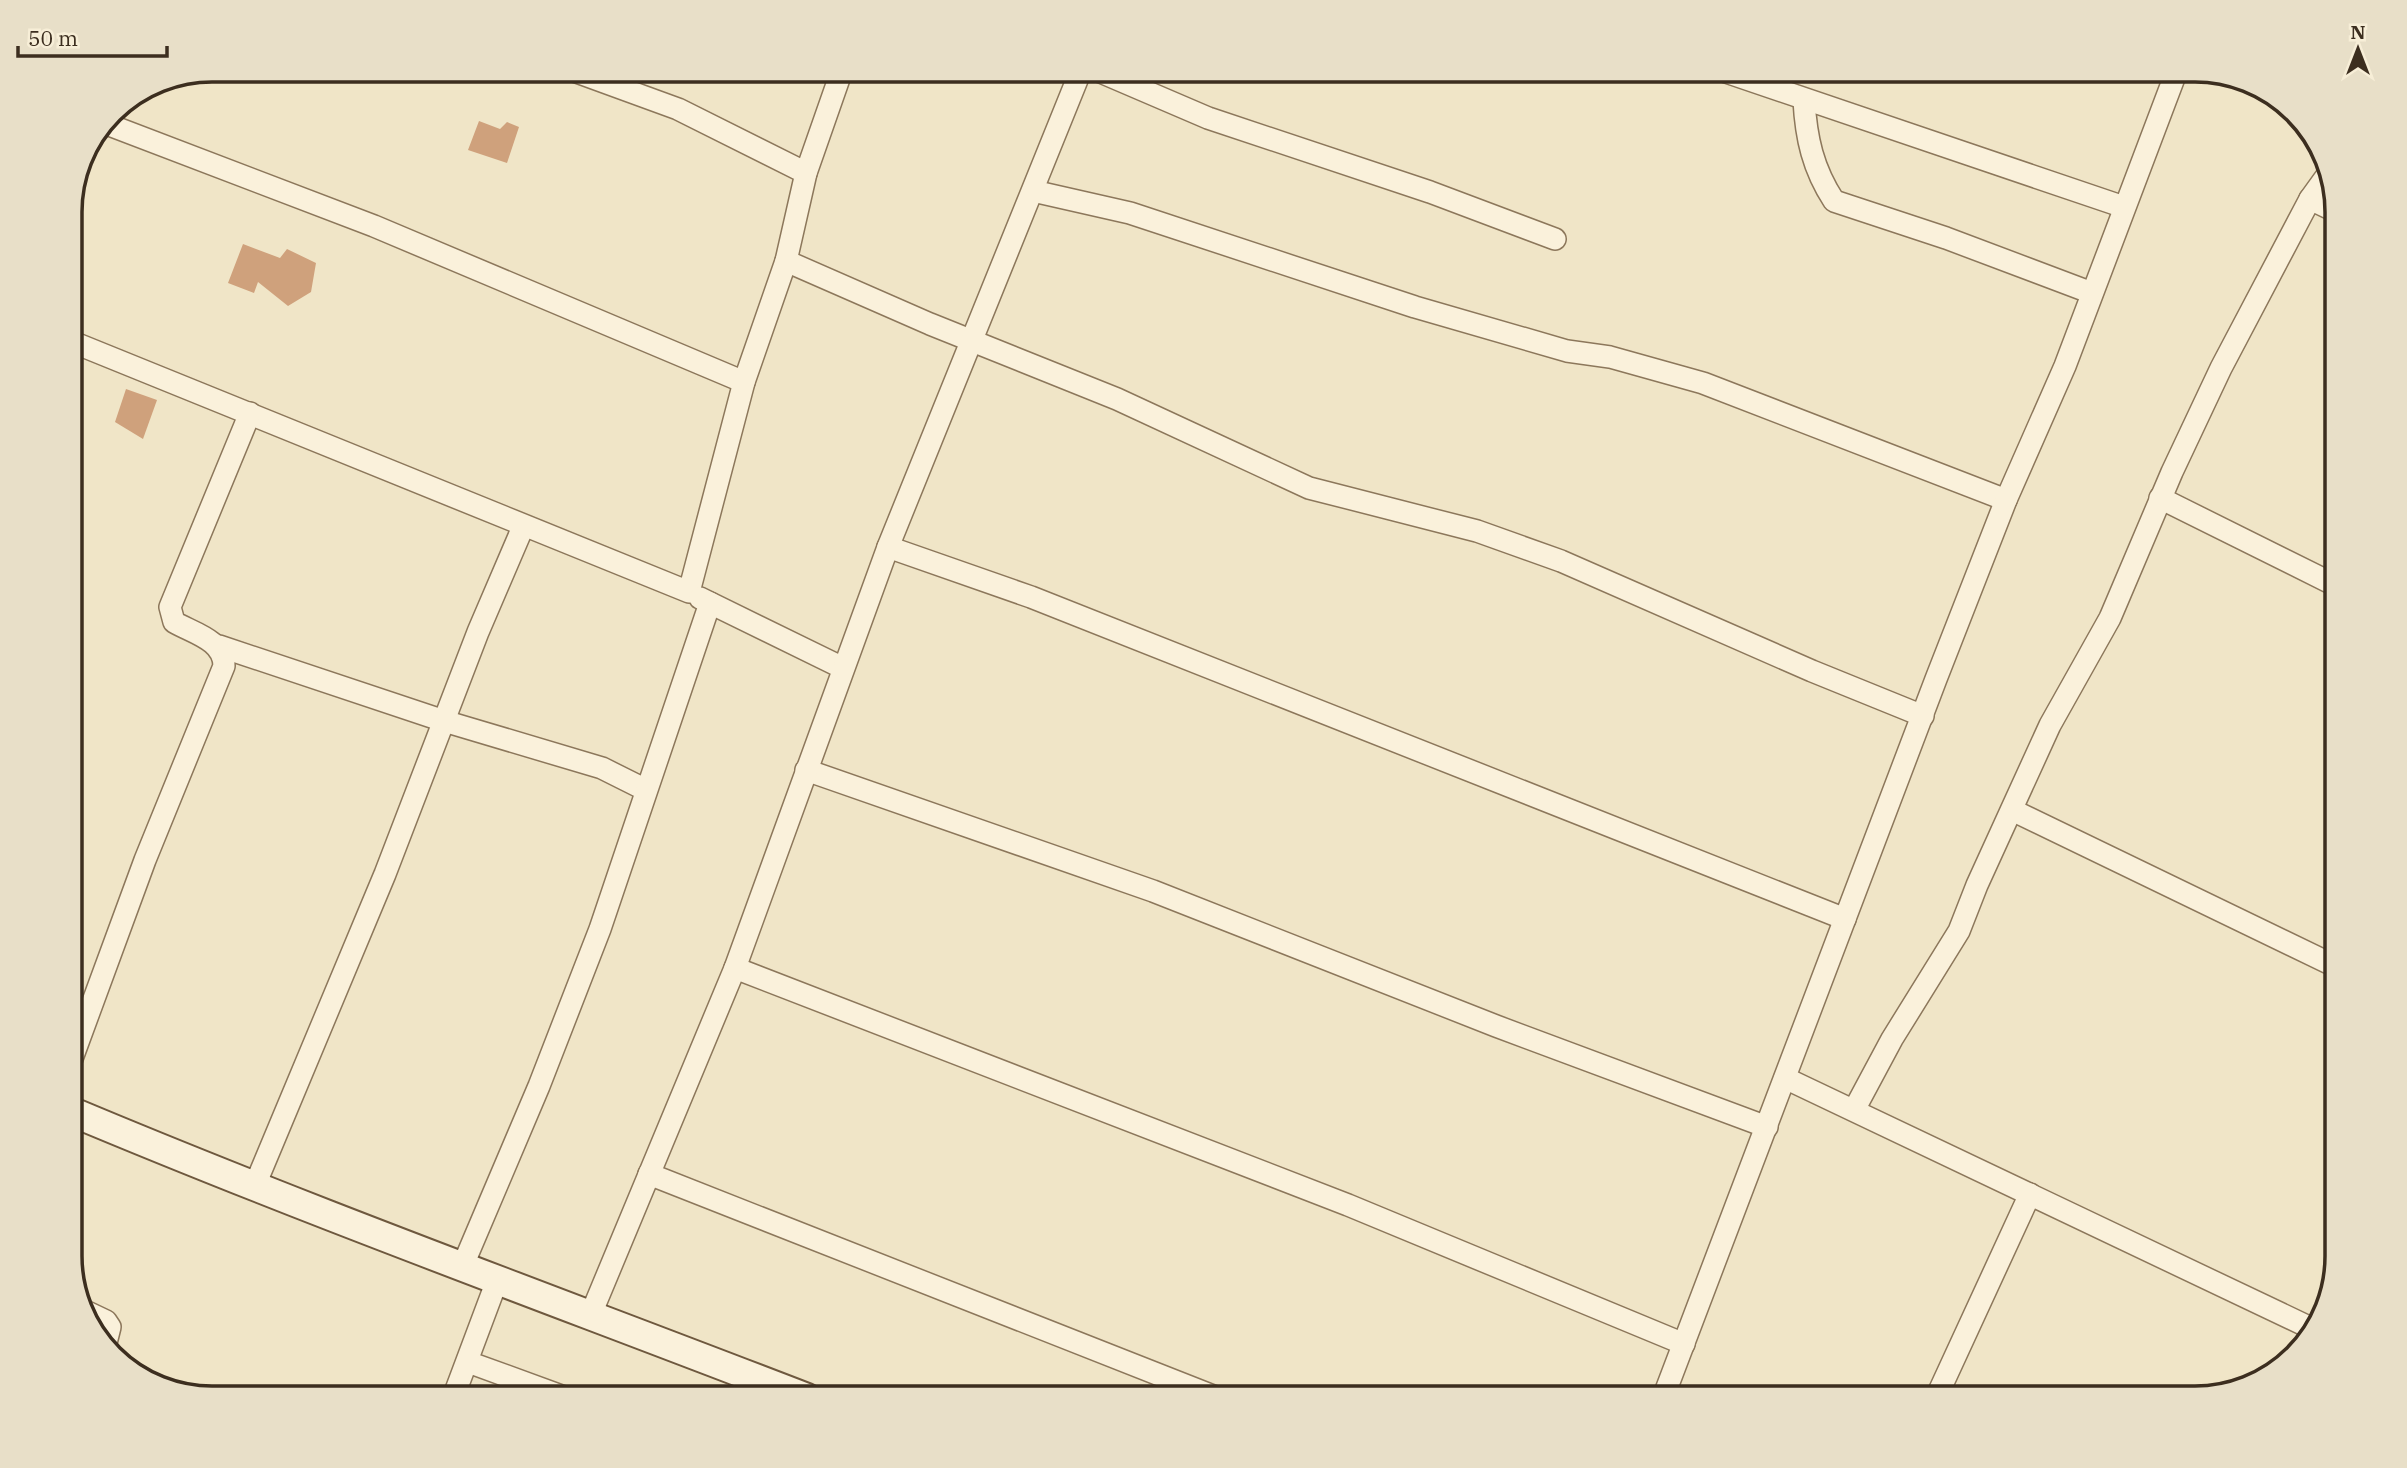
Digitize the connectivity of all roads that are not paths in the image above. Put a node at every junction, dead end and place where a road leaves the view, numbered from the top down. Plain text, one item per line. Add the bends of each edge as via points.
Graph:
1 (604, 82) edge
2 (838, 82) edge
3 (1076, 82) edge
4 (1124, 82) edge
5 (1754, 82) edge
6 (2172, 82) edge
7 (1804, 100) junction
8 (114, 127) edge
9 (806, 173) junction
10 (2321, 184) edge
11 (1033, 191) junction
12 (2310, 199) junction
13 (2324, 206) edge
14 (2124, 208) junction
15 (1555, 239) dead end
16 (786, 261) junction
17 (2092, 293) junction
18 (972, 341) junction
19 (83, 346) edge
20 (744, 382) junction
21 (250, 413) junction
22 (2160, 498) junction
23 (2006, 500) junction
24 (523, 527) junction
25 (888, 547) junction
26 (2324, 580) edge
27 (689, 592) junction
28 (710, 603) junction
29 (219, 646) junction
30 (844, 668) junction
31 (1923, 716) junction
32 (444, 721) junction
33 (806, 769) junction
34 (646, 790) junction
35 (2012, 810) junction
36 (1845, 919) junction
37 (2325, 961) edge
38 (735, 968) junction
39 (83, 1029) edge
40 (1785, 1078) junction
41 (1854, 1110) junction
42 (83, 1116) edge
43 (1767, 1127) junction
44 (649, 1174) junction
45 (255, 1185) junction
46 (2030, 1194) junction
47 (463, 1265) junction
48 (498, 1278) junction
49 (591, 1314) junction
50 (98, 1317) edge
51 (2304, 1325) edge
52 (108, 1333) edge
53 (1684, 1345) junction
54 (468, 1362) junction
55 (458, 1386) edge
56 (534, 1386) edge
57 (776, 1386) edge
58 (1188, 1386) edge
59 (1668, 1386) edge
60 (1942, 1386) edge

1 - 9 street via 678,109
2 - 9 street
3 - 11 street
4 - 15 street via 1208,118
5 - 7 street
6 - 14 street
7 - 14 street
7 - 17 street via 1812,158 1834,201
8 - 20 street via 374,226
9 - 16 street
10 - 12 street
11 - 18 street
11 - 23 street via 1130,213 1415,307 1567,351 1610,357 1703,383
12 - 13 street
12 - 22 street via 2221,368
14 - 17 street
16 - 18 street
16 - 20 street
17 - 23 street via 2066,366
18 - 25 street
18 - 31 street via 1117,399 1309,488 1477,531 1561,561
19 - 21 street
20 - 27 street
21 - 24 street
21 - 29 street via 170,607 174,622
22 - 26 street
22 - 35 street via 2110,618 2050,725
23 - 31 street
24 - 27 street
24 - 32 street
25 - 30 street
25 - 36 street via 1031,597
27 - 28 street
28 - 30 street
28 - 34 street
29 - 32 street
29 - 39 street via 223,666
30 - 33 street
31 - 36 street
32 - 34 street via 602,768
32 - 45 street
33 - 38 street
33 - 43 street via 1153,891
34 - 47 street via 600,929
35 - 37 street
35 - 41 street via 1959,931
36 - 40 street
38 - 44 street
38 - 53 street via 1348,1205
40 - 41 street
40 - 43 street
41 - 46 street
42 - 45 street
43 - 53 street
44 - 49 street
44 - 58 street
45 - 47 street via 375,1235
46 - 51 street
46 - 60 street
47 - 48 street
48 - 49 street
48 - 54 street
49 - 57 street
50 - 52 street via 110,1327
53 - 59 street
54 - 55 street
54 - 56 street

